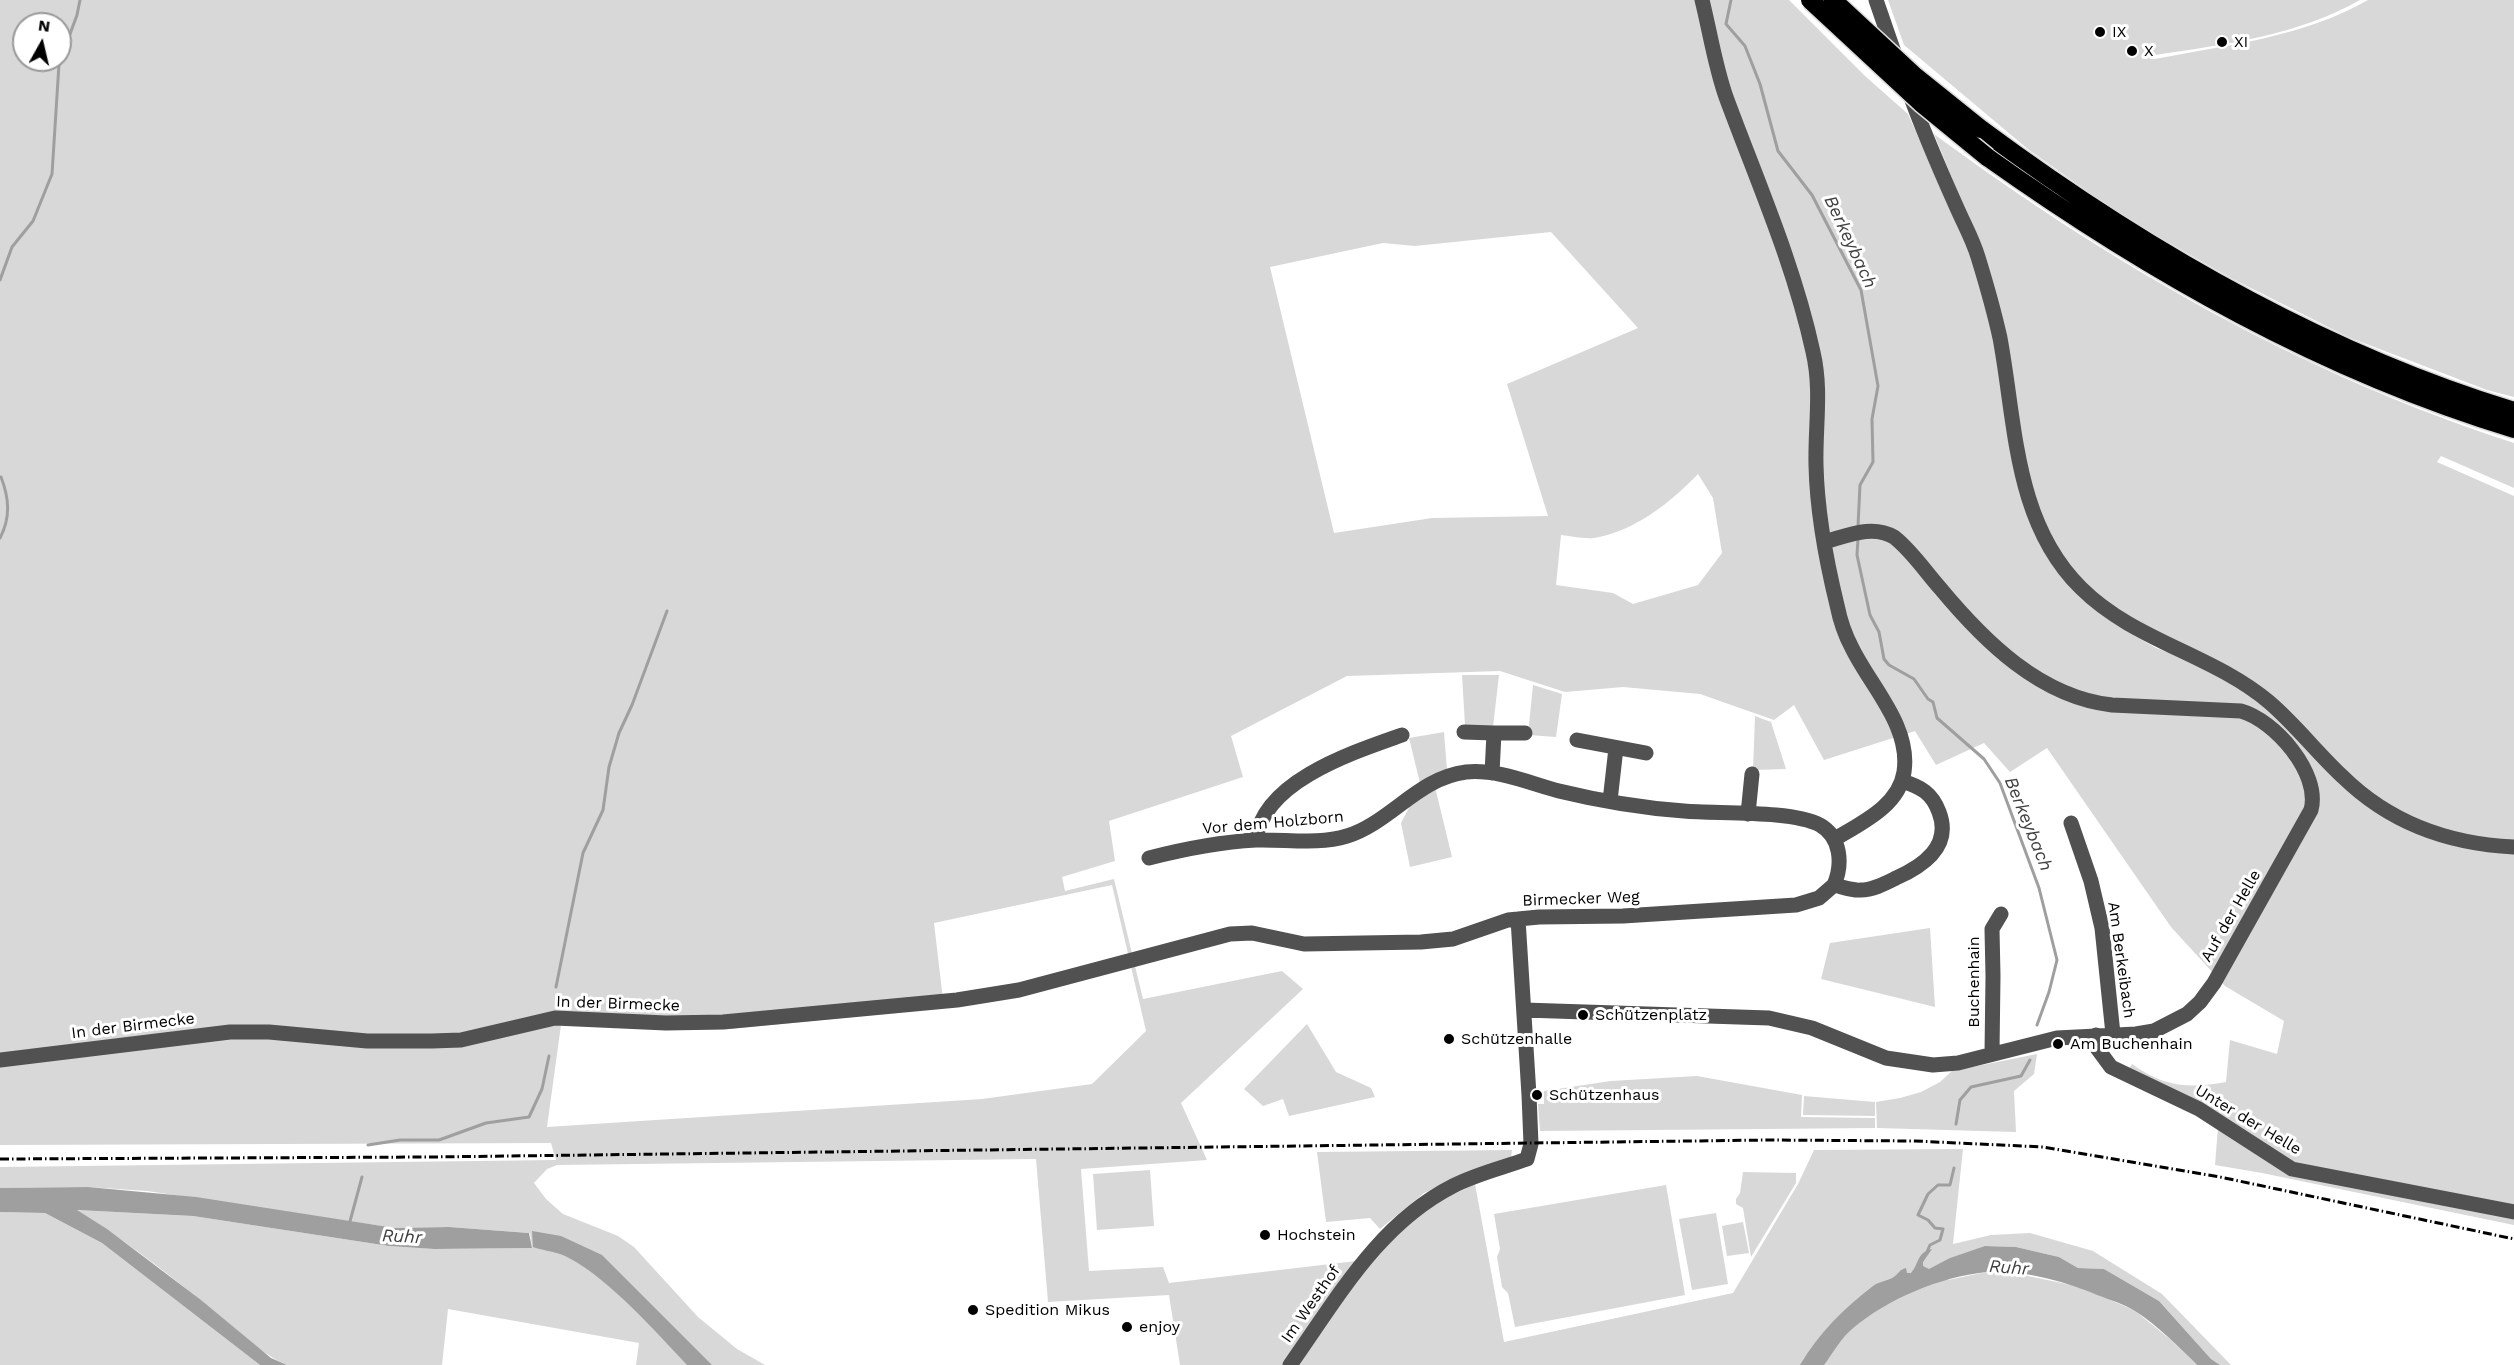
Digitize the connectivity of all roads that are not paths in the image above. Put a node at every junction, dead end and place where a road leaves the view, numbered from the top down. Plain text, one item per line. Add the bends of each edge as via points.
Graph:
1 (1702, 0) edge
2 (1809, 0) edge
3 (1833, 0) edge
4 (1876, 0) edge
5 (2514, 411) edge
6 (2514, 429) edge
7 (1824, 542) junction
8 (1464, 732) dead end
9 (1494, 733) junction
10 (1525, 733) dead end
11 (1402, 735) dead end
12 (1577, 740) dead end
13 (2313, 747) junction
14 (1616, 748) junction
15 (1646, 753) dead end
16 (2298, 757) junction
17 (1492, 773) junction
18 (1752, 774) dead end
19 (1902, 781) junction
20 (1610, 801) junction
21 (1748, 814) junction
22 (2071, 822) dead end
23 (1835, 839) junction
24 (1256, 840) junction
25 (2514, 847) edge
26 (1149, 858) dead end
27 (1834, 885) junction
28 (2001, 914) dead end
29 (1518, 919) junction
30 (1125, 962) joint
31 (1524, 1010) junction
32 (2113, 1034) junction
33 (2096, 1035) junction
34 (1992, 1053) junction
35 (0, 1060) edge
36 (2514, 1212) edge
37 (1290, 1365) edge

1 - 7 street via 1725,95 1764,195 1814,354 1819,389 1816,465
2 - 6 highway, bridge via 1905,89 1987,157 2123,249 2268,330 2419,396
3 - 5 highway, bridge via 1915,76 1981,129 2119,226 2266,310 2421,378
4 - 13 street via 1917,115 1977,255 1999,336 2023,484 2054,555 2072,579 2105,609 2237,679 2271,704
7 - 16 street via 1867,530 1894,537 1988,641 2032,674 2071,695 2112,705 2241,711 2266,723
7 - 19 street via 1847,637 1900,732 1905,752
8 - 9 street
9 - 10 street
9 - 17 street
11 - 24 street via 1351,753 1302,779 1265,814
12 - 14 street
13 - 16 street
13 - 25 street via 2366,798 2409,823 2458,840
14 - 15 street
14 - 20 street
16 - 32 street, Auf der Helle via 2312,791 2311,810 2214,982 2194,1009 2179,1020 2145,1033
17 - 20 street, Vor dem Holzborn
17 - 24 street, Vor dem Holzborn via 1468,772 1440,779 1345,837 1301,842
18 - 21 street
19 - 23 street via 1884,807
19 - 27 street via 1923,789 1937,807 1942,827 1934,853 1912,871 1873,888 1858,891
20 - 21 street, Vor dem Holzborn via 1665,810
21 - 23 street, Vor dem Holzborn via 1811,821
22 - 32 street, Am Berkeibach via 2100,917
23 - 27 street via 1839,871
24 - 26 street, Vor dem Holzborn
27 - 29 street, Birmecker Weg via 1819,898 1796,905
28 - 34 street, Buchenhain via 1992,929
29 - 30 street, Birmecker Weg via 1453,939 1421,942 1304,944 1252,933 1230,934
29 - 31 street
30 - 35 street, In der Birmecke via 990,996 754,1020 689,1024 555,1018 469,1038 432,1041 367,1041 246,1031
31 - 34 street, Auf der Helle via 1782,1020 1886,1058 1914,1064 1958,1064
31 - 37 street, Im Westhof via 1531,1144 1527,1159 1452,1186 1389,1232 1350,1279
32 - 33 street, Auf der Helle
33 - 34 street, Auf der Helle via 2057,1038
33 - 36 street, Unter der Helle via 2097,1048 2111,1067 2199,1109 2292,1169

